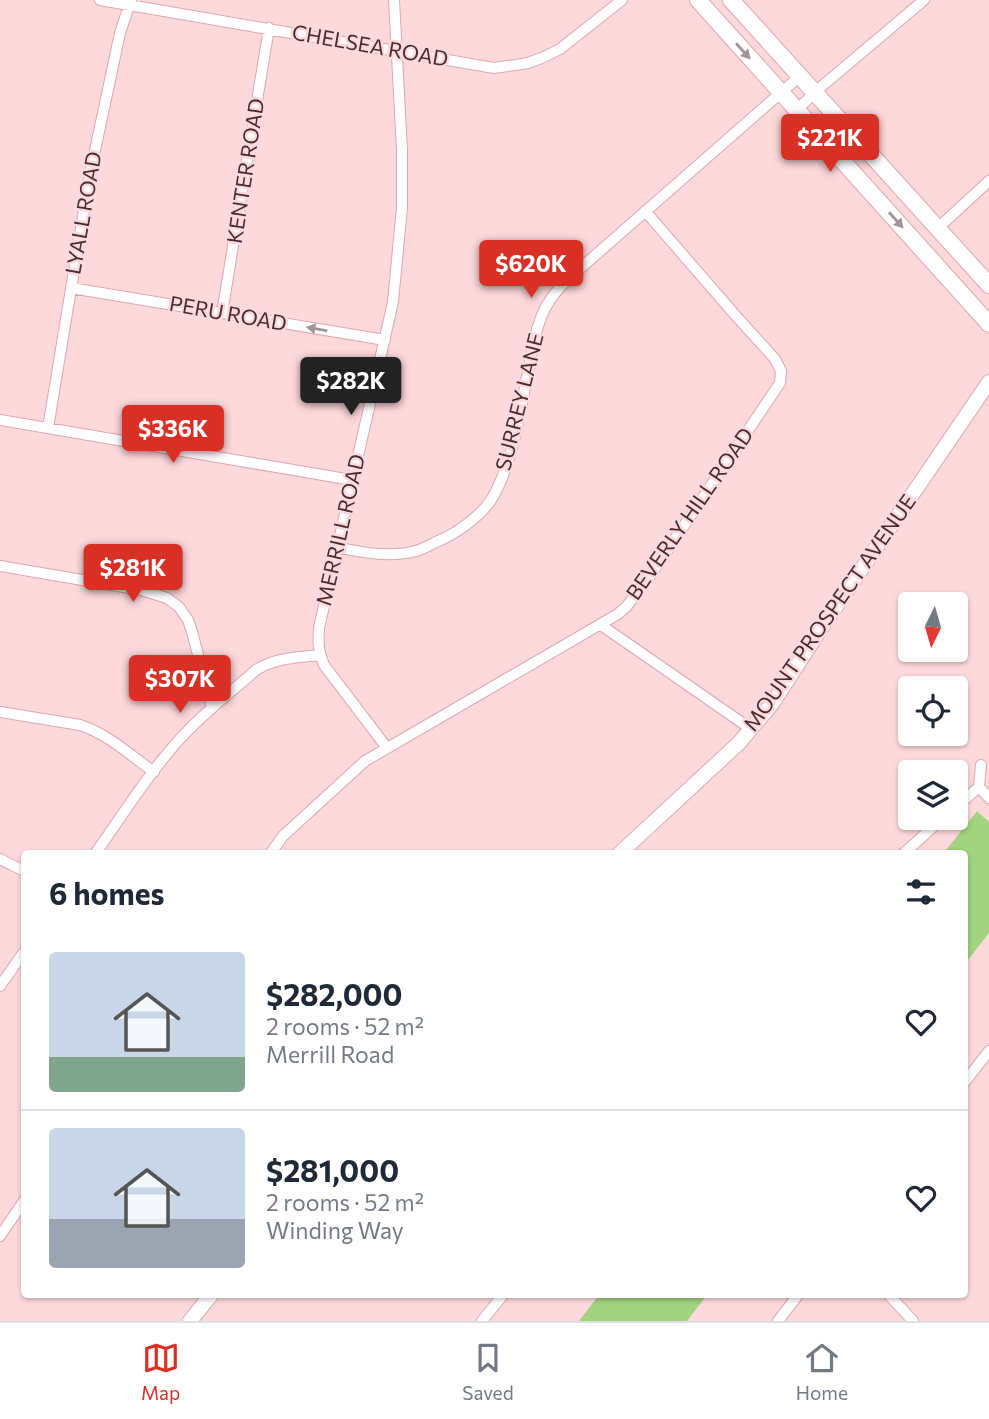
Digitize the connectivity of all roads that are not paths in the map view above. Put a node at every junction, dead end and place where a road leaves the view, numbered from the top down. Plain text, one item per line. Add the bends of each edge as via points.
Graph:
1 (100, 0) edge
2 (394, 0) edge
3 (622, 0) edge
4 (731, 0) edge
5 (924, 0) edge
6 (701, 1) edge
7 (130, 2) edge
8 (269, 29) junction
9 (397, 50) junction
10 (800, 76) junction
11 (780, 92) junction
12 (815, 92) junction
13 (797, 110) junction
14 (989, 181) edge
15 (645, 211) junction
16 (938, 228) junction
17 (989, 285) edge
18 (71, 288) junction
19 (222, 313) junction
20 (989, 324) edge
21 (385, 340) junction
22 (989, 382) edge
23 (0, 420) edge
24 (48, 428) junction
25 (352, 480) junction
26 (337, 547) junction
27 (0, 566) edge
28 (601, 625) junction
29 (320, 655) junction
30 (212, 708) junction
31 (0, 712) edge
32 (751, 729) junction
33 (387, 748) junction
34 (981, 765) dead end
35 (154, 772) junction
36 (979, 787) junction
37 (968, 797) edge
38 (989, 798) edge
39 (929, 830) edge
40 (98, 850) edge
41 (273, 850) edge
42 (623, 850) edge
43 (907, 850) edge
44 (0, 859) edge
45 (21, 870) edge
46 (21, 956) edge
47 (0, 986) edge
48 (989, 1051) edge
49 (968, 1078) edge
50 (21, 1205) edge
51 (0, 1236) edge
52 (209, 1298) edge
53 (501, 1298) edge
54 (796, 1298) edge
55 (892, 1298) edge
56 (190, 1321) edge
57 (482, 1321) edge
58 (778, 1321) edge
59 (913, 1321) edge

1 - 7 street, CHELSEA ROAD
2 - 9 street, MERRILL ROAD
3 - 9 street, CHELSEA ROAD via 560,49 528,63 494,68
4 - 10 main road
5 - 12 street
6 -> 11 main road
7 - 8 street, CHELSEA ROAD
7 - 18 street, LYALL ROAD via 90,174
8 - 9 street, CHELSEA ROAD
8 - 19 street, KENTER ROAD
9 - 21 street, MERRILL ROAD via 402,207
10 - 11 street, SURREY LANE
10 - 12 main road
11 - 13 main road
11 - 15 street, SURREY LANE
12 - 13 street
12 - 16 main road
13 -> 20 main road
14 - 16 street
15 - 26 street, SURREY LANE via 567,280 546,306 511,449 489,503 454,533 416,551 364,554
15 - 28 street, BEVERLY HILL ROAD via 775,359 780,383 648,579 627,606
16 - 17 main road
18 - 19 street, PERU ROAD
18 - 24 street, LYALL ROAD
21 -> 19 street, PERU ROAD
21 - 25 street, MERRILL ROAD
22 - 32 street, MOUNT PROSPECT AVENUE
23 - 24 street
24 - 25 street
25 - 26 street, MERRILL ROAD
26 - 29 street, MERRILL ROAD via 319,628
27 - 30 street via 167,598 179,607 192,632
28 - 32 street
28 - 33 street, BEVERLY HILL ROAD
29 - 30 street via 267,663
29 - 33 street
30 - 35 street via 176,742
31 - 35 street via 92,729
32 - 42 street, MOUNT PROSPECT AVENUE
33 - 41 street, BEVERLY HILL ROAD via 365,761
34 - 36 street
35 - 40 street
36 - 37 street
36 - 38 street
39 - 43 street
44 - 45 street
46 - 47 street
48 - 49 street
50 - 51 street
52 - 56 street
53 - 57 street
54 - 58 street
55 - 59 street

